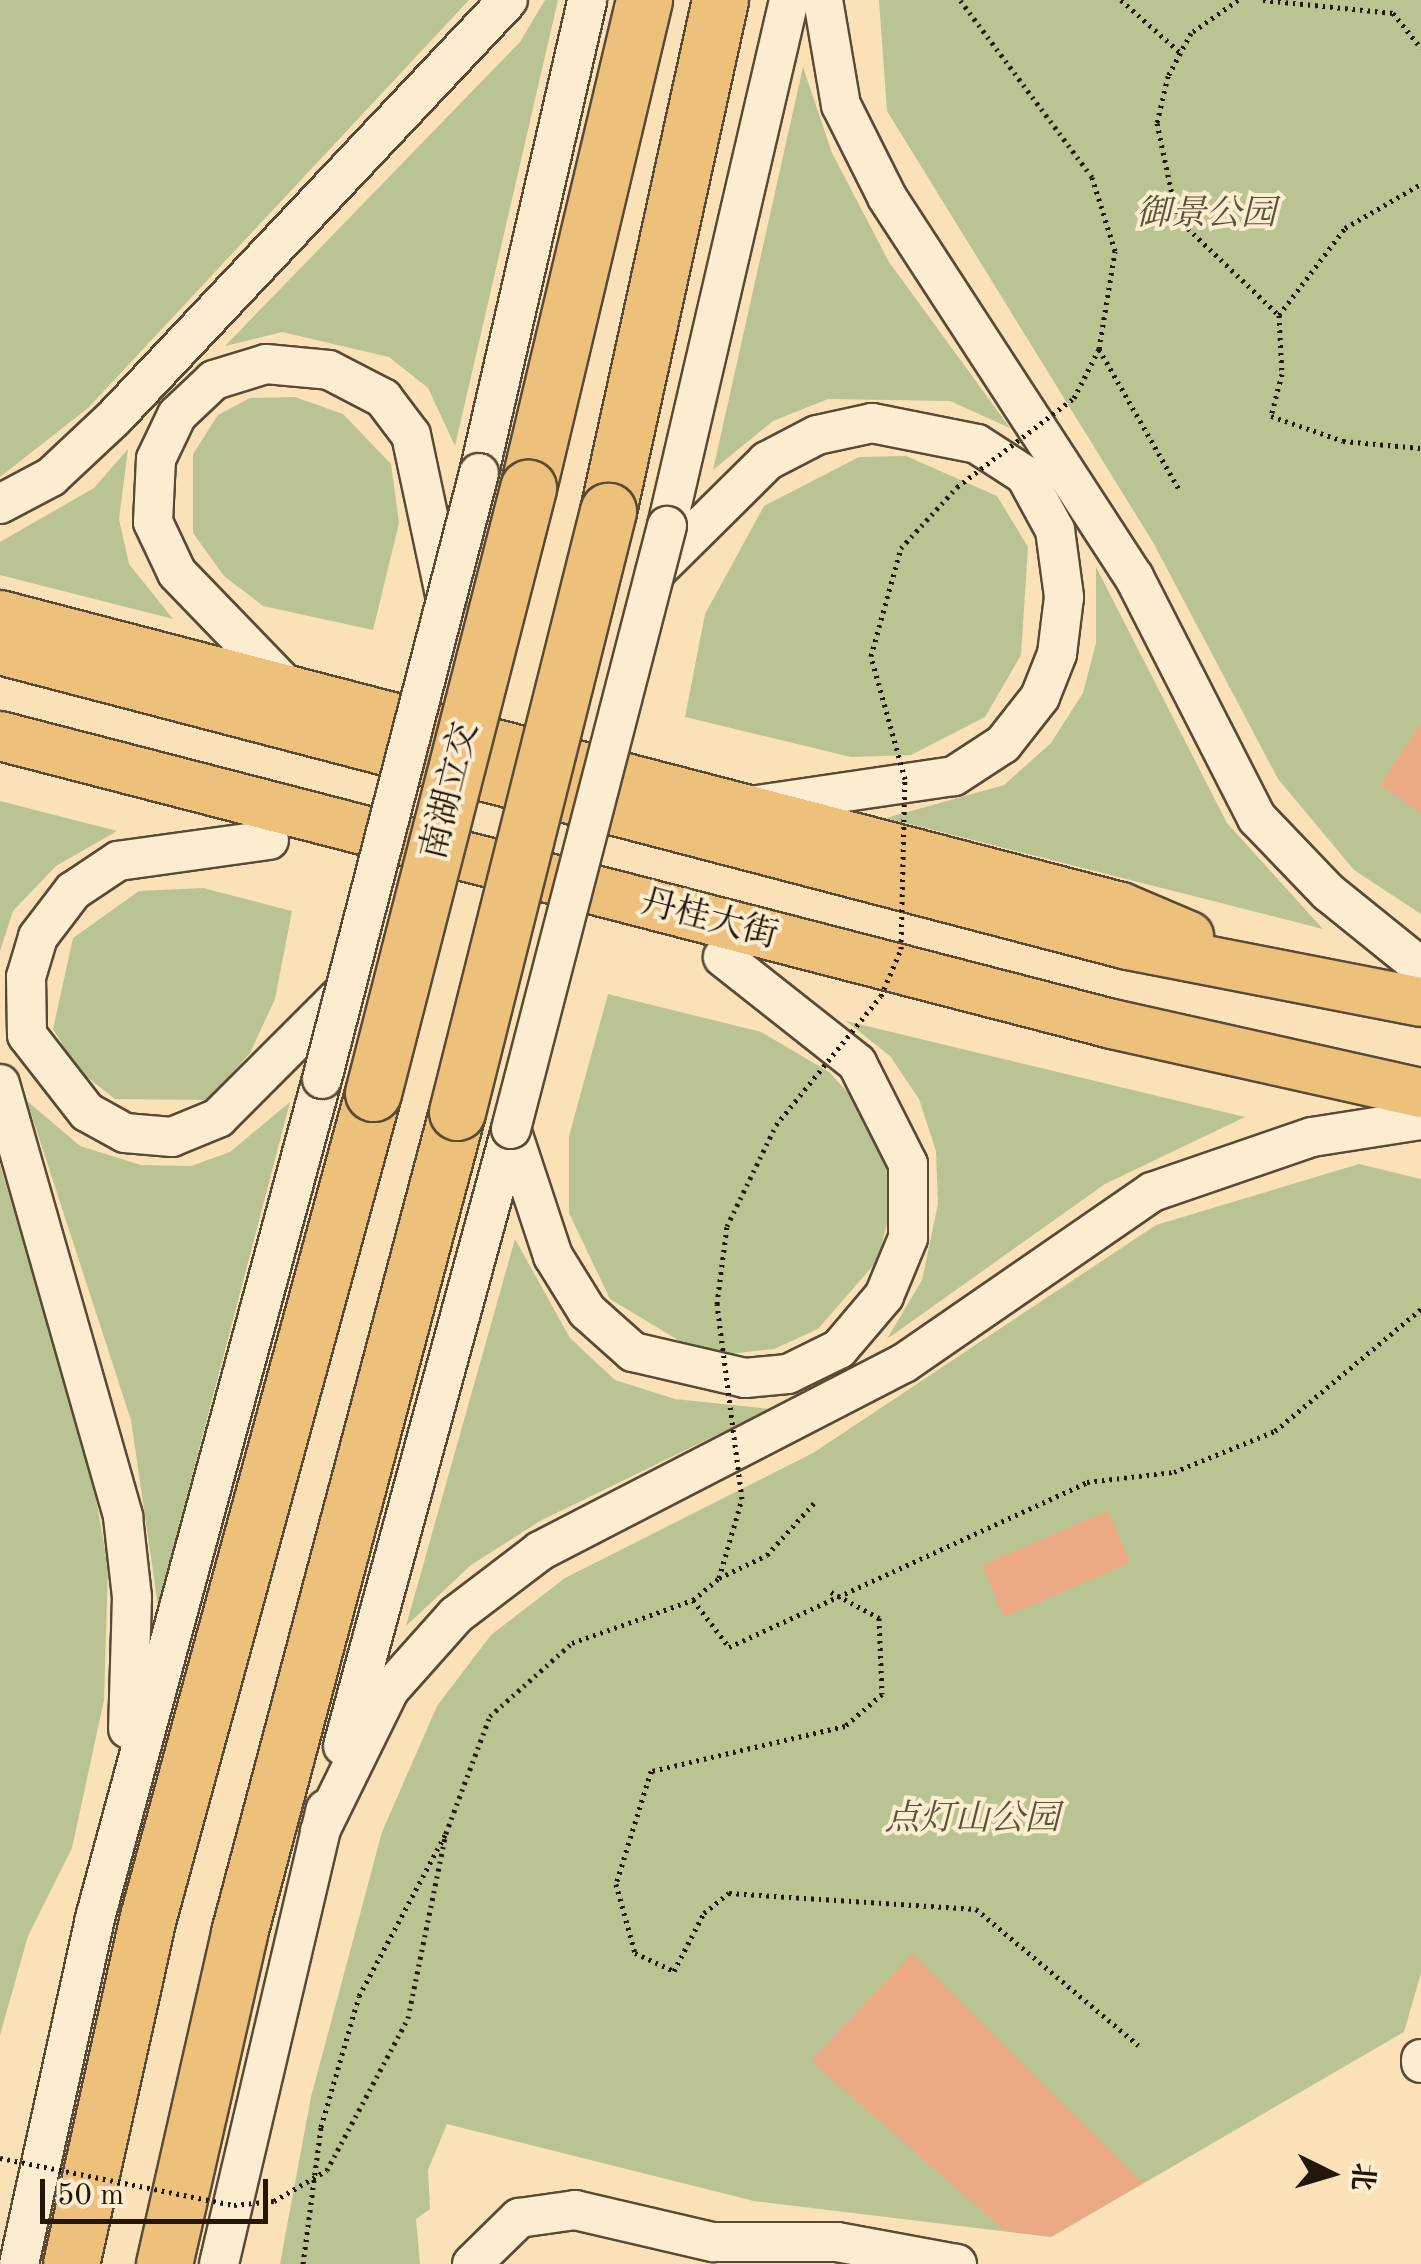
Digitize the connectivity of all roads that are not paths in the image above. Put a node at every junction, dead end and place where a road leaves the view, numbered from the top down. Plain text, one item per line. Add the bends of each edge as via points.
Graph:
1 (508, 0) edge
2 (586, 0) edge
3 (644, 0) edge
4 (720, 0) edge
5 (789, 0) edge
6 (823, 0) edge
7 (504, 481) junction
8 (0, 504) edge
9 (655, 572) junction
10 (446, 600) junction
11 (0, 616) edge
12 (0, 650) edge
13 (292, 692) junction
14 (0, 736) edge
15 (0, 770) edge
16 (736, 807) junction
17 (269, 840) junction
18 (723, 958) junction
19 (1421, 967) edge
20 (1280, 974) junction
21 (344, 992) junction
22 (1421, 1002) edge
23 (1270, 1059) junction
24 (0, 1084) edge
25 (348, 1086) junction
26 (1421, 1092) edge
27 (1421, 1120) edge
28 (512, 1129) junction
29 (124, 1808) junction
30 (320, 1831) junction
31 (713, 2253) edge
32 (19, 2264) edge
33 (70, 2264) edge
34 (164, 2264) edge
35 (218, 2264) edge
36 (472, 2264) edge
37 (957, 2264) edge

1 - 8 street via 114,418 51,477
2 - 7 street
3 - 7 highway, 南湖立交
4 - 34 highway, bridge via 608,512 457,1112 238,1933
5 - 9 street, bridge
6 - 19 street via 841,105 888,197 1134,577 1257,818 1328,892
7 - 10 street, bridge
7 - 25 highway, 南湖立交, bridge
9 - 16 street via 767,461 817,434 872,423 978,444 1026,476 1055,530 1064,597 1056,654 1040,697 1004,744 954,776
9 - 28 street, bridge
10 - 13 street via 411,435 383,398 329,370 282,365 214,380 176,414 156,459 153,522 177,573
10 - 21 street, bridge
11 - 13 main road
12 - 20 main road via 1128,945
13 - 16 main road
14 - 23 main road, 丹桂大街
15 - 17 main road
16 - 20 main road via 1121,907
17 - 18 main road
17 - 21 street via 118,862 73,891 38,937 26,978 27,1035 87,1112 126,1133 172,1137 242,1098
18 - 23 main road via 1093,1053
18 - 28 street via 857,1064 908,1164 908,1238 884,1296 839,1349 788,1374 745,1378 633,1352 587,1311 553,1256
20 - 22 main road
21 - 25 street, bridge
23 - 26 main road, 丹桂大街
24 - 29 street via 123,1517 132,1596
25 - 29 street
25 - 33 highway, 南湖立交
27 - 30 street via 1312,1137 1152,1192 904,1364 540,1551 456,1615 390,1690
28 - 30 street
29 - 32 street
30 - 35 street
31 - 36 street via 547,2212 519,2218
31 - 37 street via 838,2242

